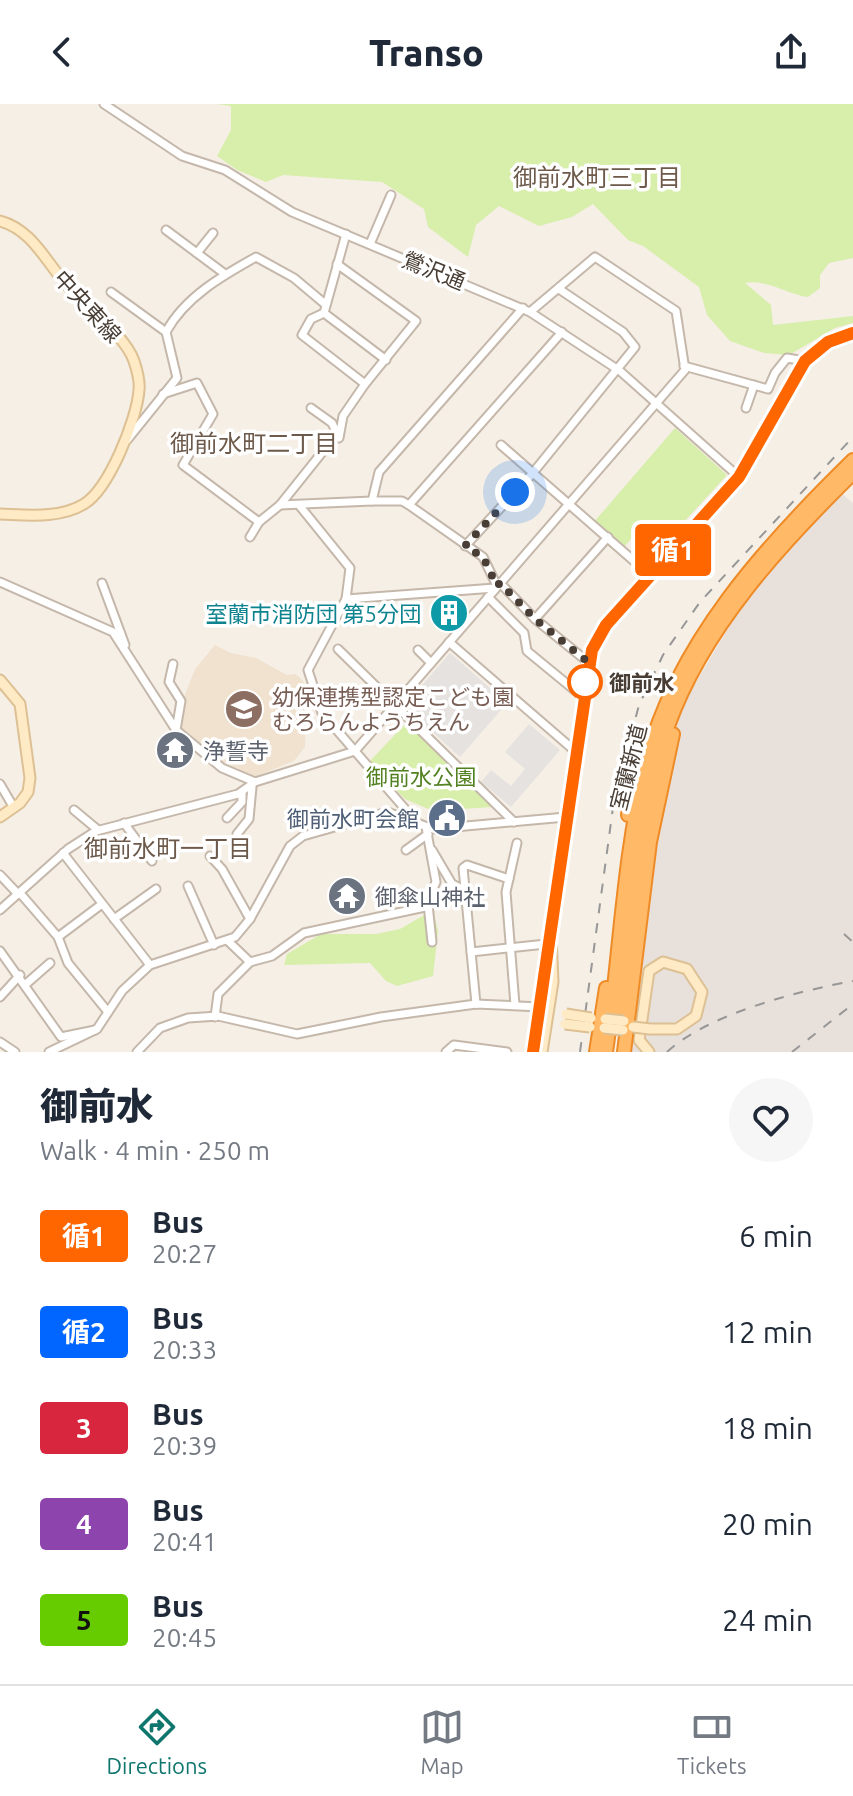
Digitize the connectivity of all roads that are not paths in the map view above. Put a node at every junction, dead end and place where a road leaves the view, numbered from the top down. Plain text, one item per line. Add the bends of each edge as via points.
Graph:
1 (104, 104) edge
2 (391, 195) dead end
3 (0, 221) edge
4 (166, 230) dead end
5 (213, 233) dead end
6 (346, 234) junction
7 (370, 244) junction
8 (197, 253) junction
9 (337, 264) junction
10 (225, 274) junction
11 (559, 289) junction
12 (111, 292) dead end
13 (324, 309) junction
14 (527, 310) junction
15 (166, 332) junction
16 (562, 332) junction
17 (853, 333) edge
18 (386, 360) junction
19 (805, 361) junction
20 (684, 366) junction
21 (620, 371) junction
22 (365, 384) junction
23 (754, 385) junction
24 (163, 394) junction
25 (658, 404) junction
26 (311, 408) dead end
27 (746, 408) dead end
28 (336, 435) junction
29 (123, 444) junction
30 (501, 445) dead end
31 (853, 460) edge
32 (853, 473) edge
33 (532, 474) junction
34 (739, 477) junction
35 (372, 501) junction
36 (570, 502) junction
37 (280, 505) junction
38 (299, 505) junction
39 (409, 505) junction
40 (0, 514) edge
41 (259, 522) junction
42 (250, 537) dead end
43 (608, 537) junction
44 (465, 546) junction
45 (650, 575) junction
46 (0, 582) edge
47 (102, 583) dead end
48 (497, 586) junction
49 (488, 597) junction
50 (346, 599) junction
51 (716, 616) junction
52 (535, 619) junction
53 (449, 642) junction
54 (125, 648) junction
55 (338, 649) dead end
56 (418, 650) dead end
57 (703, 652) junction
58 (588, 662) junction
59 (431, 663) junction
60 (173, 664) dead end
61 (0, 680) edge
62 (583, 697) junction
63 (395, 705) junction
64 (176, 730) junction
65 (355, 751) junction
66 (575, 751) junction
67 (0, 784) edge
68 (253, 785) junction
69 (242, 792) junction
70 (14, 808) junction
71 (74, 810) dead end
72 (0, 817) edge
73 (566, 817) junction
74 (227, 818) dead end
75 (406, 819) junction
76 (514, 822) junction
77 (124, 823) junction
78 (98, 830) junction
79 (427, 830) junction
80 (237, 834) dead end
81 (517, 843) dead end
82 (430, 848) junction
83 (406, 850) dead end
84 (63, 853) junction
85 (210, 856) dead end
86 (152, 861) dead end
87 (0, 875) edge
88 (509, 879) junction
89 (188, 886) dead end
90 (156, 889) dead end
91 (464, 890) junction
92 (19, 893) junction
93 (102, 904) junction
94 (428, 904) junction
95 (0, 910) edge
96 (114, 919) junction
97 (250, 919) junction
98 (58, 937) junction
99 (549, 939) junction
100 (228, 941) junction
101 (432, 942) dead end
102 (214, 945) junction
103 (511, 947) junction
104 (0, 951) edge
105 (471, 952) junction
106 (250, 962) junction
107 (50, 963) dead end
108 (150, 965) junction
109 (20, 975) junction
110 (26, 984) junction
111 (0, 997) edge
112 (476, 1004) junction
113 (515, 1005) junction
114 (108, 1012) junction
115 (546, 1012) junction
116 (215, 1017) junction
117 (599, 1023) junction
118 (627, 1026) junction
119 (97, 1029) junction
120 (0, 1042) edge
121 (15, 1052) edge
122 (49, 1052) edge
123 (137, 1052) edge
124 (446, 1052) edge
125 (507, 1052) edge
126 (532, 1052) edge
127 (542, 1052) edge
128 (596, 1052) edge
129 (606, 1052) edge
130 (615, 1052) edge
131 (624, 1052) edge
132 (649, 1052) edge

1 - 6 street, 鶯沢通 via 182,156 225,170 278,205
2 - 7 street
3 - 29 street, 中央東線 via 30,238 131,354 140,389
4 - 8 street
5 - 8 street
6 - 7 street, 鶯沢通
6 - 9 street
7 - 14 street, 鶯沢通
8 - 10 street
9 - 13 street
9 - 18 street via 416,321
10 - 13 street via 256,257 294,278
10 - 15 street via 181,308
11 - 14 street
11 - 20 street via 595,257 676,311
11 - 21 street via 623,332 635,347
12 - 15 street
13 - 18 street
13 - 22 street via 302,335
14 - 16 street, 鶯沢通
14 - 35 street via 379,472
15 - 24 street via 177,378
16 - 21 street, 鶯沢通
16 - 39 street
17 - 19 street via 828,342
18 - 22 street
19 - 23 street via 787,358 768,389
19 - 34 street
20 - 23 street
20 - 25 street
21 - 25 street, 鶯沢通
21 - 33 street
22 - 28 street via 343,416 342,437
23 - 27 street
24 - 29 street
24 - 41 street via 197,383 213,414 183,465
25 - 34 street, 鶯沢通
25 - 36 street
26 - 28 street via 332,423
28 - 37 street
29 - 40 street, 中央東線 via 86,503 47,515
30 - 33 street
31 - 51 highway, 室蘭新道
32 - 57 highway, 室蘭新道 via 754,582
33 - 36 street
33 - 44 street
34 - 45 street
35 - 38 street
35 - 39 street
36 - 43 street
36 - 48 street
37 - 38 street
37 - 41 street
38 - 50 street via 350,568
39 - 44 street
41 - 42 street
43 - 45 street
43 - 52 street
44 - 48 street via 483,557
45 - 58 street via 606,625
46 - 54 street via 102,626
47 - 54 street
48 - 49 street
48 - 50 street
48 - 52 street
49 - 53 street
49 - 62 street via 524,633 527,651
50 - 65 street via 308,670 322,713
51 - 117 highway via 671,675 638,764
51 - 129 highway, 室蘭新道 via 675,685 646,762
52 - 58 street
53 - 59 street
53 - 66 street
54 - 64 street
55 - 63 street
56 - 59 street
57 - 118 highway via 658,794
57 - 130 highway, 室蘭新道 via 668,725 650,788
58 - 62 street
59 - 63 street
60 - 64 street via 169,682 181,701
61 - 70 street via 20,704 25,730 30,786
62 - 66 street
63 - 65 street
63 - 76 street
64 - 68 street via 222,768
65 - 68 street
65 - 75 street via 406,810
66 - 73 street
67 - 70 street
68 - 69 street
68 - 80 street via 249,819
69 - 74 street via 242,802
69 - 77 street
70 - 72 street
71 - 78 street
73 - 76 street
73 - 99 street
75 - 79 street
75 - 97 street via 384,812 303,836 290,846
76 - 79 street
77 - 78 street
77 - 86 street
78 - 84 street
79 - 82 street
79 - 83 street
81 - 88 street
82 - 91 street via 452,884
82 - 94 street via 436,882
84 - 92 street
84 - 93 street
85 - 97 street
87 - 92 street
88 - 91 street via 467,865
88 - 103 street
89 - 102 street
90 - 96 street
91 - 105 street
92 - 95 street
92 - 98 street
93 - 96 street
93 - 98 street
94 - 101 street
94 - 106 street via 309,931 272,956
96 - 108 street
97 - 100 street
98 - 114 street via 68,963
99 - 103 street
99 - 115 street
100 - 102 street
100 - 106 street
102 - 108 street
103 - 105 street
103 - 113 street
104 - 109 street
105 - 112 street
106 - 116 street via 218,994
107 - 110 street
108 - 114 street
109 - 110 street
109 - 111 street
110 - 119 street via 61,1037
112 - 113 street
112 - 116 street via 297,1034
113 - 115 street
114 - 119 street
115 - 117 street, bridge
115 - 126 street
115 - 127 street
116 - 123 street via 188,1018 160,1028
117 - 118 street, bridge
117 - 128 highway
118 - 131 highway
118 - 132 street, bridge via 650,1029 677,1029 690,1022 700,1009 699,983 680,965 663,962 649,971 639,1040
119 - 122 street
120 - 121 street
124 - 125 street via 454,1045

